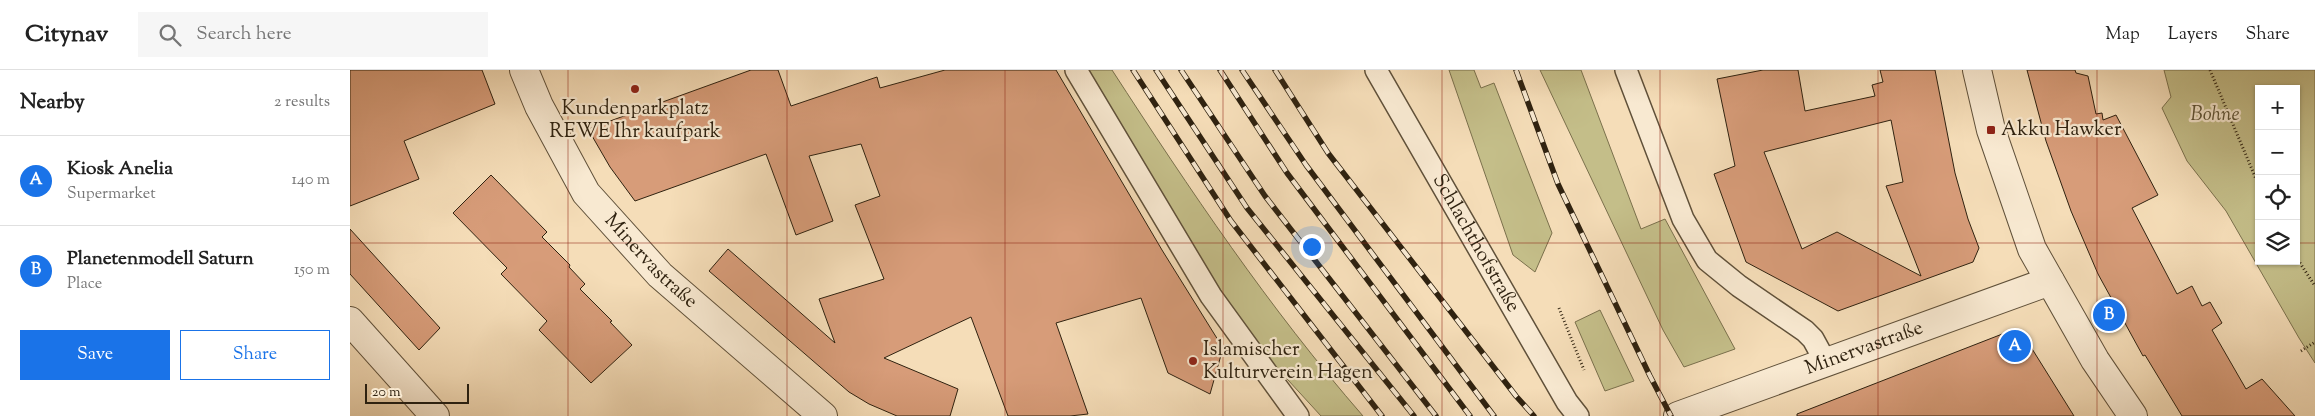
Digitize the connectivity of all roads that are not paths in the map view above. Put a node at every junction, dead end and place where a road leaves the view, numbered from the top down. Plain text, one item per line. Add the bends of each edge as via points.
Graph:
1 (524, 70) edge
2 (1076, 70) edge
3 (1376, 70) edge
4 (1626, 70) edge
5 (1977, 70) edge
6 (2050, 281) junction
7 (350, 322) edge
8 (1825, 361) junction
9 (435, 416) edge
10 (823, 416) edge
11 (1298, 416) edge
12 (1578, 416) edge
13 (1678, 416) edge
14 (2133, 416) edge

1 - 10 street, Minervastraße via 586,193 660,275
2 - 11 lane via 1211,296
3 - 12 lane, Schlachthofstraße
4 - 8 lane via 1683,219 1708,260 1805,331
5 - 6 street via 1990,130 2006,178 2032,249
6 - 8 street, Minervastraße
6 - 14 street via 2095,360
7 - 9 street
8 - 13 street, Minervastraße

